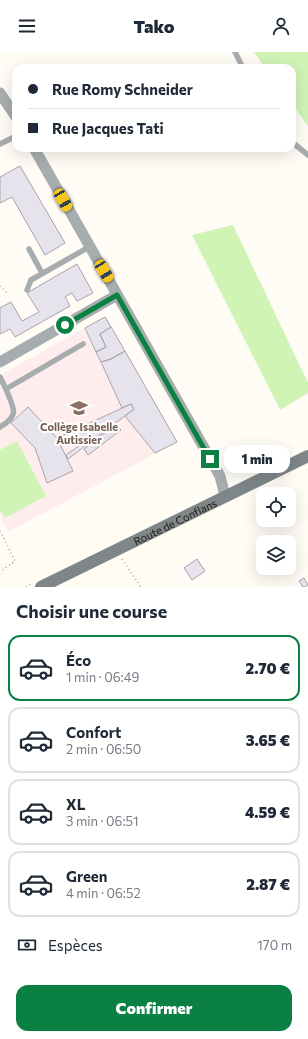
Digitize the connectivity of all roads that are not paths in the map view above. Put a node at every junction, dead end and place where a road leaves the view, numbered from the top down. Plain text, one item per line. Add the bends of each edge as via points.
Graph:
1 (235, 52) edge
2 (241, 64) edge
3 (0, 93) edge
4 (12, 111) edge
5 (12, 138) edge
6 (0, 144) edge
7 (296, 145) edge
8 (36, 152) edge
9 (308, 155) edge
10 (89, 246) junction
11 (29, 249) dead end
12 (42, 273) junction
13 (27, 290) dead end
14 (117, 295) junction
15 (83, 344) dead end
16 (0, 362) edge
17 (0, 377) edge
18 (6, 389) junction
19 (0, 427) edge
20 (308, 456) edge
21 (225, 496) junction
22 (41, 587) edge

1 - 2 lane
3 - 4 street
5 - 6 lane
7 - 9 lane
8 - 10 street
10 - 12 lane
10 - 14 street
11 - 12 lane
12 - 13 lane via 31,280
14 - 16 street
14 - 21 street via 220,476
15 - 18 lane
17 - 18 lane
18 - 19 lane via 14,408 13,416 11,421
20 - 21 main road, Route de Conflans
21 - 22 main road, Route de Conflans

